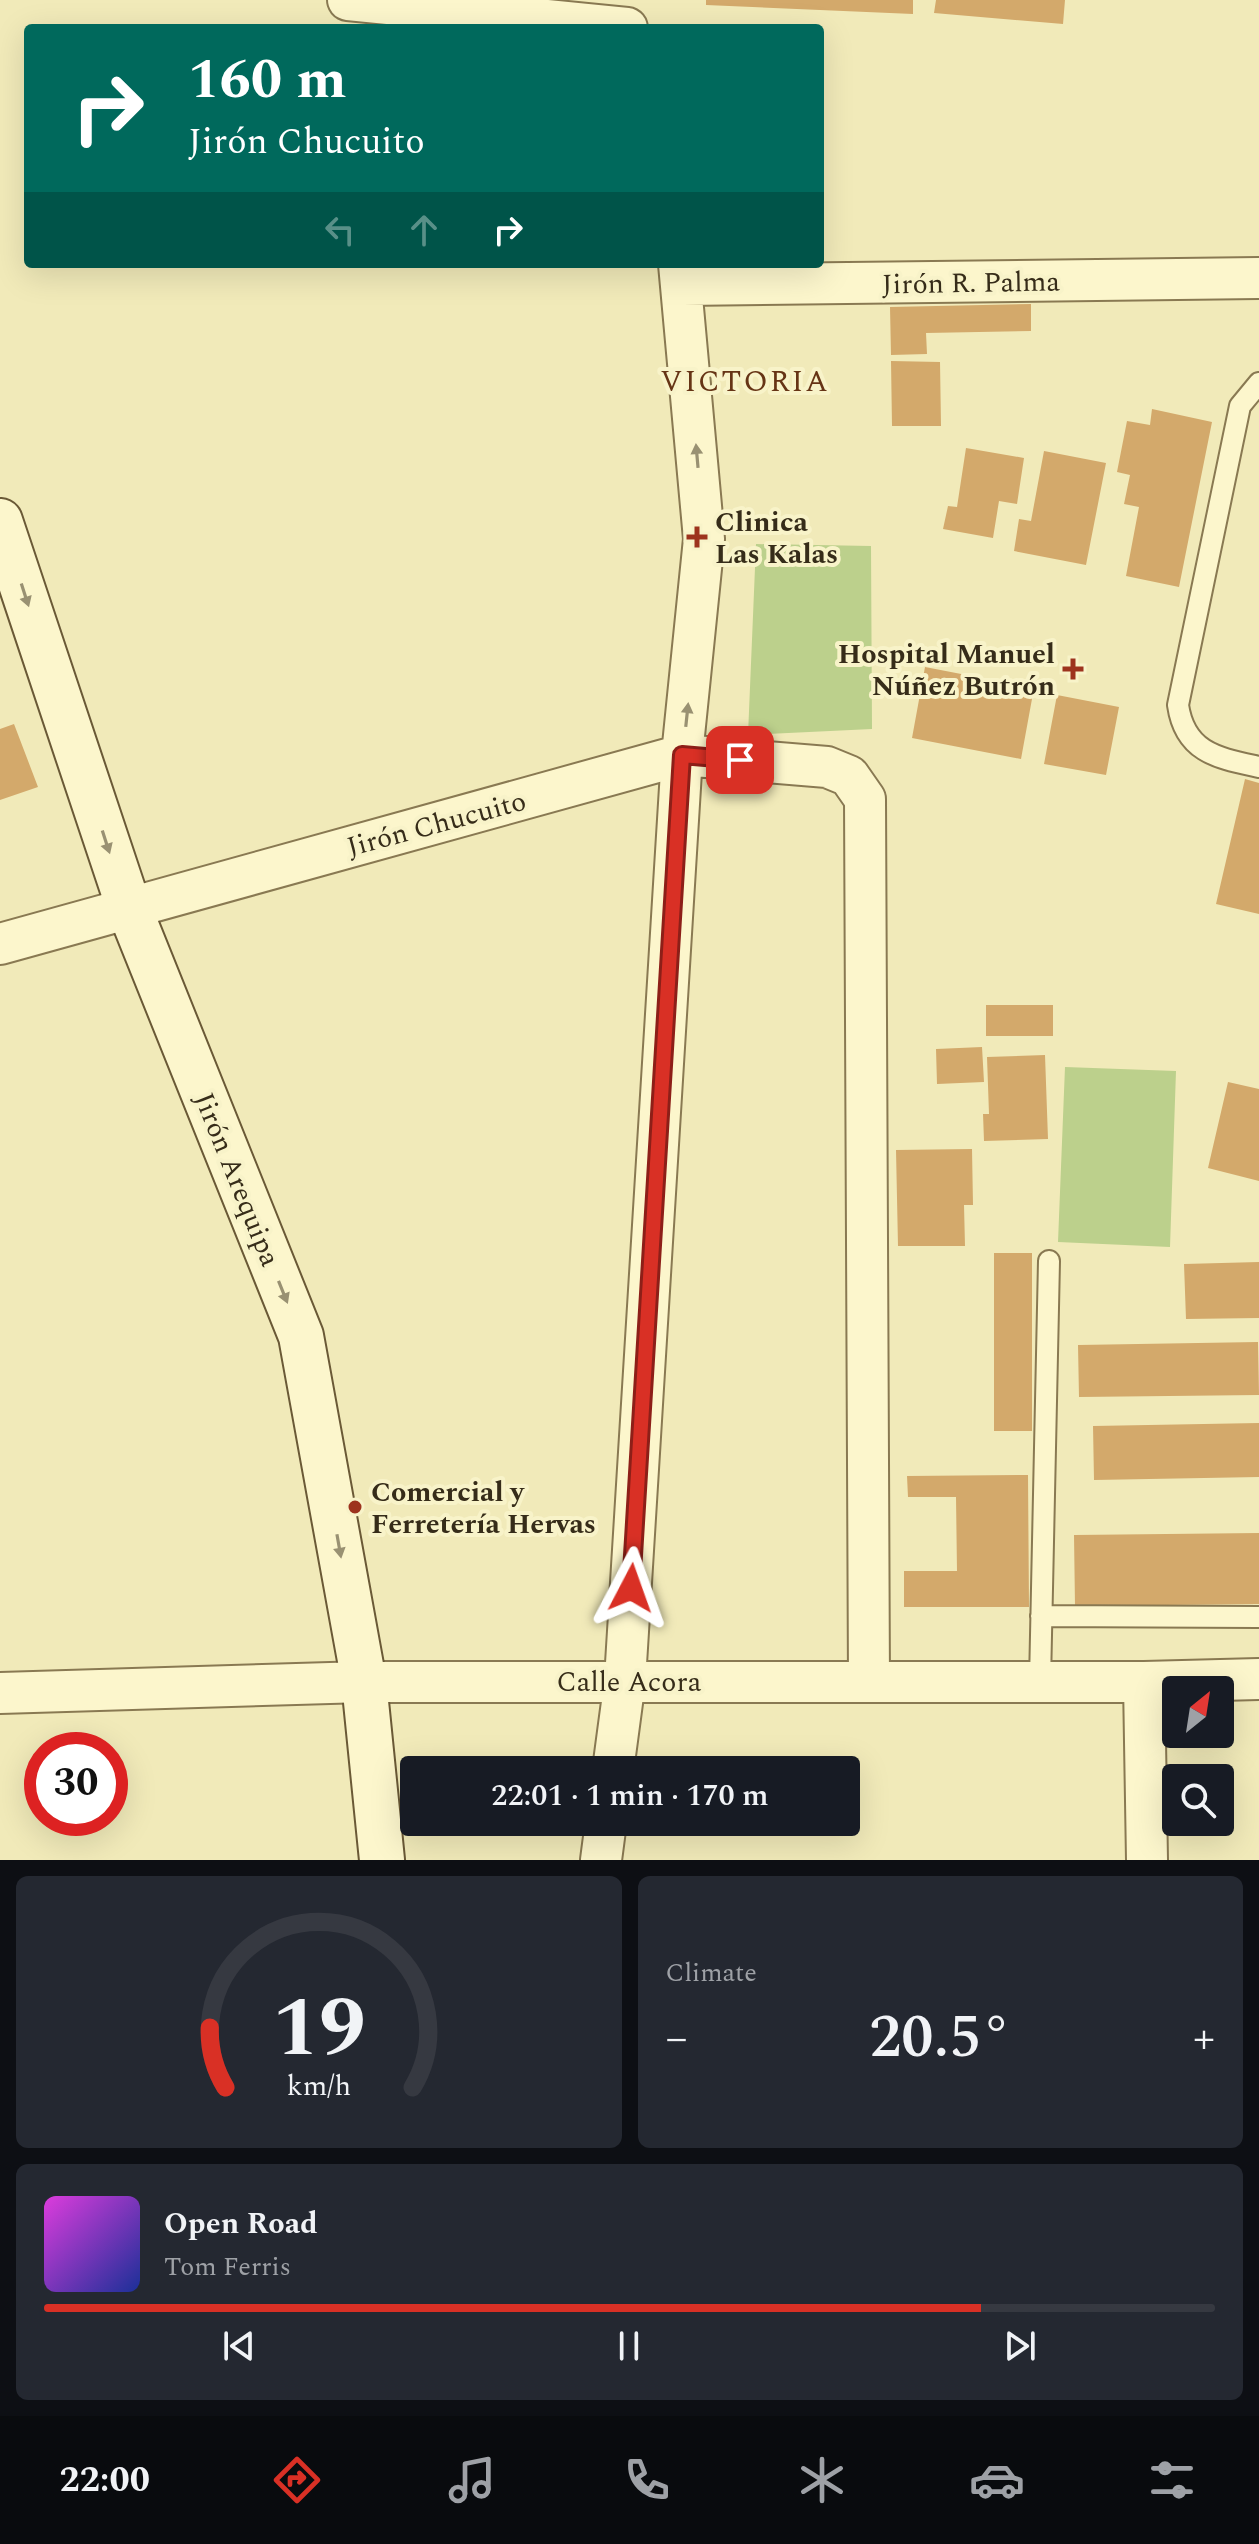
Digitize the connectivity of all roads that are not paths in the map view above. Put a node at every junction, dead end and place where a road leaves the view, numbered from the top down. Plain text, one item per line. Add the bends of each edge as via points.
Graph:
1 (348, 0) edge
2 (632, 0) edge
3 (587, 24) edge
4 (635, 24) edge
5 (681, 275) edge
6 (1259, 278) edge
7 (1259, 383) edge
8 (0, 521) edge
9 (682, 755) junction
10 (1259, 767) edge
11 (129, 908) junction
12 (0, 944) edge
13 (1049, 1261) dead end
14 (1041, 1616) junction
15 (1259, 1617) edge
16 (1259, 1679) edge
17 (625, 1680) junction
18 (364, 1682) junction
19 (869, 1682) junction
20 (1040, 1682) junction
21 (1144, 1682) junction
22 (0, 1693) edge
23 (615, 1756) edge
24 (604, 1836) edge
25 (382, 1860) edge
26 (601, 1860) edge
27 (1147, 1860) edge

1 - 3 street
2 - 4 street
5 - 6 street, Jirón R. Palma
9 -> 5 street via 704,539
7 - 10 lane via 1240,406 1178,705 1181,721 1197,746 1221,759
8 -> 11 street, Jirón Arequipa
9 - 11 street, Jirón Chucuito
9 - 17 street
9 - 19 street, Jirón Chucuito via 827,767 849,776 865,799
11 - 12 street, Jirón Chucuito
11 -> 18 street, Jirón Arequipa via 301,1336
13 - 14 lane
14 - 15 lane
14 - 20 lane
16 - 21 street, Calle Acora
17 - 18 street, Calle Acora
17 - 19 street, Calle Acora
17 - 23 street
18 - 22 street, Calle Acora
18 - 25 street, Jirón Arequipa
19 - 20 street, Calle Acora
20 - 21 street, Calle Acora
21 - 27 street
24 - 26 street

